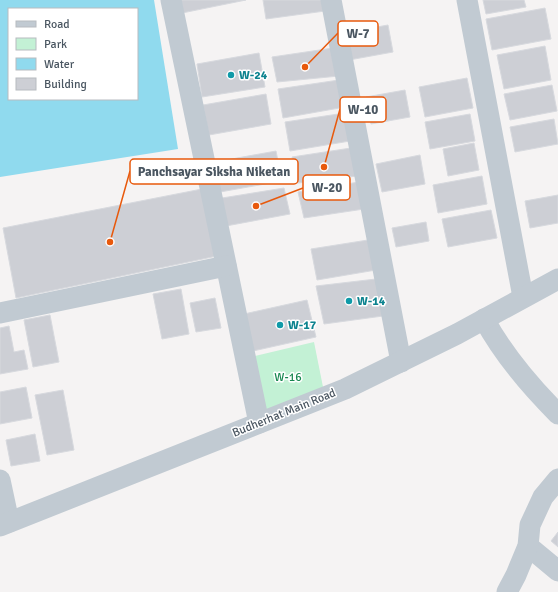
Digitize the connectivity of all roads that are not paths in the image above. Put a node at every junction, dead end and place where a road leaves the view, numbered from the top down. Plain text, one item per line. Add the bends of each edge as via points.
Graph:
1 (171, 0) edge
2 (331, 0) edge
3 (467, 0) edge
4 (226, 266) junction
5 (558, 279) edge
6 (524, 297) junction
7 (0, 313) edge
8 (484, 319) junction
9 (400, 362) junction
10 (558, 414) edge
11 (259, 423) junction
12 (558, 479) edge
13 (0, 480) edge
14 (4, 524) edge
15 (528, 546) junction
16 (558, 571) edge
17 (507, 592) edge

1 - 4 street
2 - 9 street
3 - 6 street
4 - 7 street
4 - 11 street
5 - 6 street, Budherhat Main Road
6 - 8 street, Budherhat Main Road
8 - 9 street, Budherhat Main Road
8 - 10 street via 512,362
9 - 11 street, Budherhat Main Road via 345,389
11 - 14 street, Budherhat Main Road
12 - 15 street via 543,497 530,525
13 - 14 street
15 - 16 street
15 - 17 street

